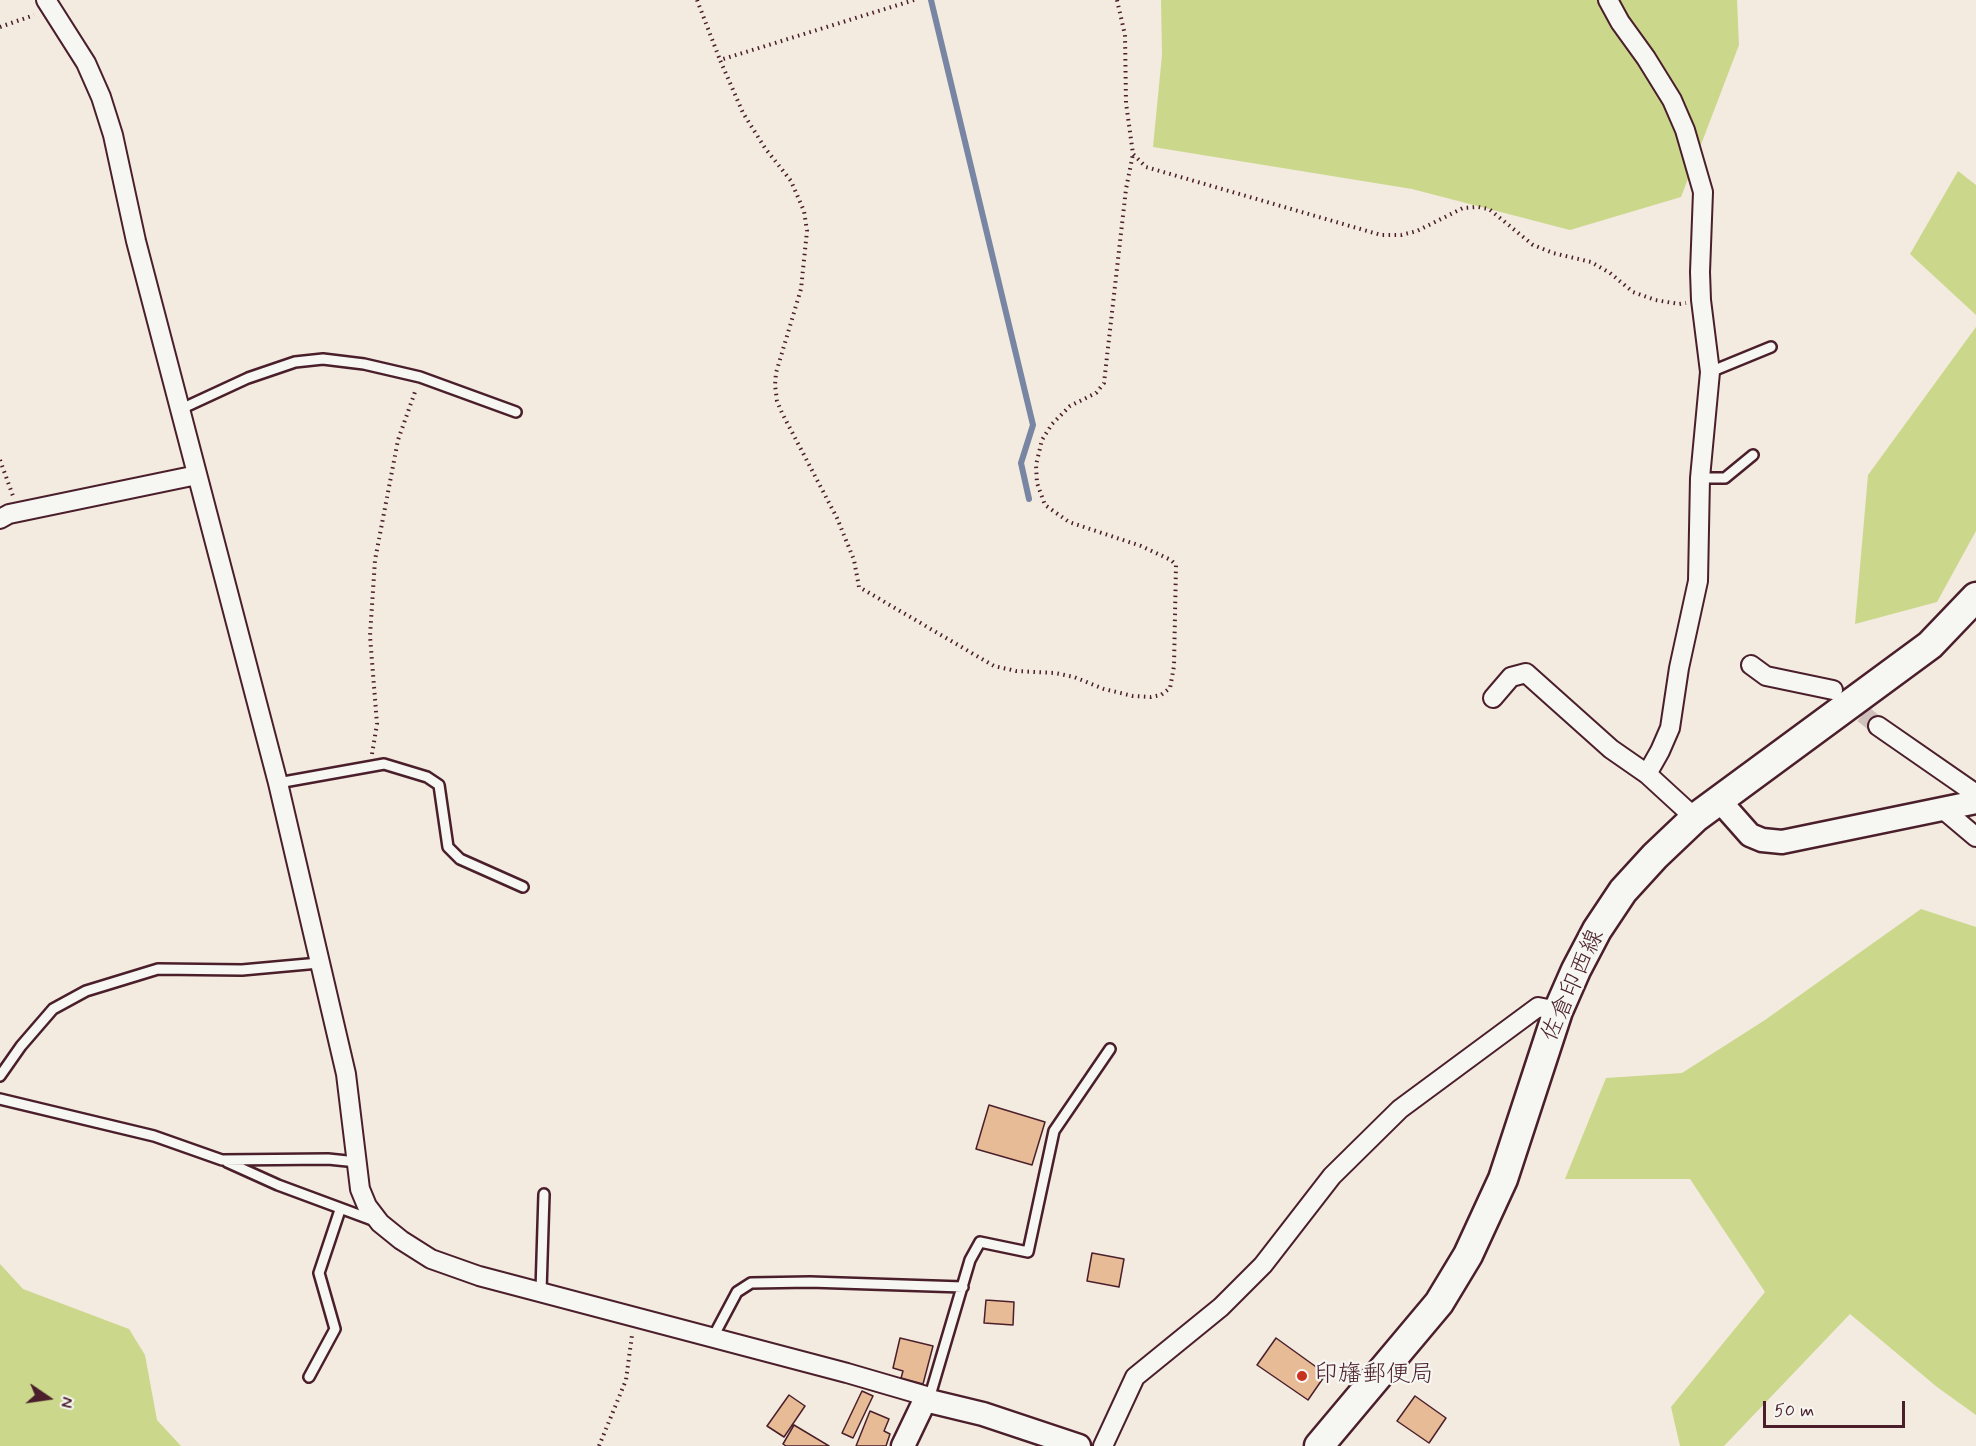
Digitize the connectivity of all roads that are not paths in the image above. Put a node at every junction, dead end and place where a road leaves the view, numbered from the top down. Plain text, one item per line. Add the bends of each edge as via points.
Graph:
1 (1608, 0) edge
2 (49, 4) edge
3 (1771, 347) dead end
4 (1710, 372) junction
5 (181, 409) junction
6 (516, 412) dead end
7 (1753, 455) dead end
8 (196, 475) junction
9 (1700, 478) junction
10 (0, 519) edge
11 (1976, 597) edge
12 (1751, 665) dead end
13 (1833, 690) tunnel mouth
14 (1493, 698) dead end
15 (1878, 726) tunnel mouth
16 (1647, 774) junction
17 (278, 783) junction
18 (1976, 794) edge
19 (1719, 800) junction
20 (1976, 802) edge
21 (1944, 810) junction
22 (1695, 818) junction
23 (1976, 837) edge
24 (524, 886) dead end
25 (319, 963) junction
26 (1558, 1011) junction
27 (1110, 1049) dead end
28 (0, 1076) edge
29 (0, 1099) edge
30 (222, 1160) junction
31 (357, 1162) junction
32 (544, 1194) dead end
33 (340, 1210) junction
34 (381, 1223) junction
35 (963, 1287) junction
36 (541, 1291) junction
37 (712, 1339) junction
38 (309, 1377) dead end
39 (927, 1400) junction
40 (903, 1446) edge
41 (1079, 1446) edge
42 (1103, 1446) edge
43 (1319, 1446) edge

1 - 4 street via 1672,100 1692,150 1703,192 1701,300
2 - 5 street via 86,63 104,106
3 - 4 lane
4 - 9 street
5 - 6 lane via 248,378 295,362 323,359 420,377
5 - 8 street
7 - 9 lane via 1725,478
8 - 10 street
8 - 17 street
9 - 16 street via 1698,581 1670,728
11 - 19 main road, 佐倉印西線 via 1930,645
12 - 13 street via 1766,676
14 - 16 street via 1511,677 1526,673 1611,749
15 - 18 street
16 - 22 street
17 - 24 lane via 384,764 428,777 439,785 448,847 460,859
17 - 25 street
19 - 21 street via 1750,835 1782,842
19 - 22 main road, 佐倉印西線
20 - 21 street
21 - 23 street
22 - 26 main road, 佐倉印西線 via 1623,891 1597,930
25 - 28 lane via 242,970 158,969 86,991 53,1009
25 - 31 street via 346,1074
26 - 42 street via 1538,1006 1400,1110 1332,1176 1263,1265 1136,1377
26 - 43 main road, 佐倉印西線 via 1503,1179 1468,1256 1438,1303
27 - 35 lane via 1054,1131 1028,1252 980,1242
29 - 30 lane via 154,1136
30 - 31 lane
30 - 33 lane
31 - 34 street via 360,1189
32 - 36 lane
33 - 34 lane
33 - 38 lane via 319,1273 335,1329
34 - 36 street via 430,1259
35 - 37 lane via 752,1283 737,1292
35 - 39 lane
36 - 37 street
37 - 39 street via 847,1373 926,1396
39 - 40 street
39 - 41 street

